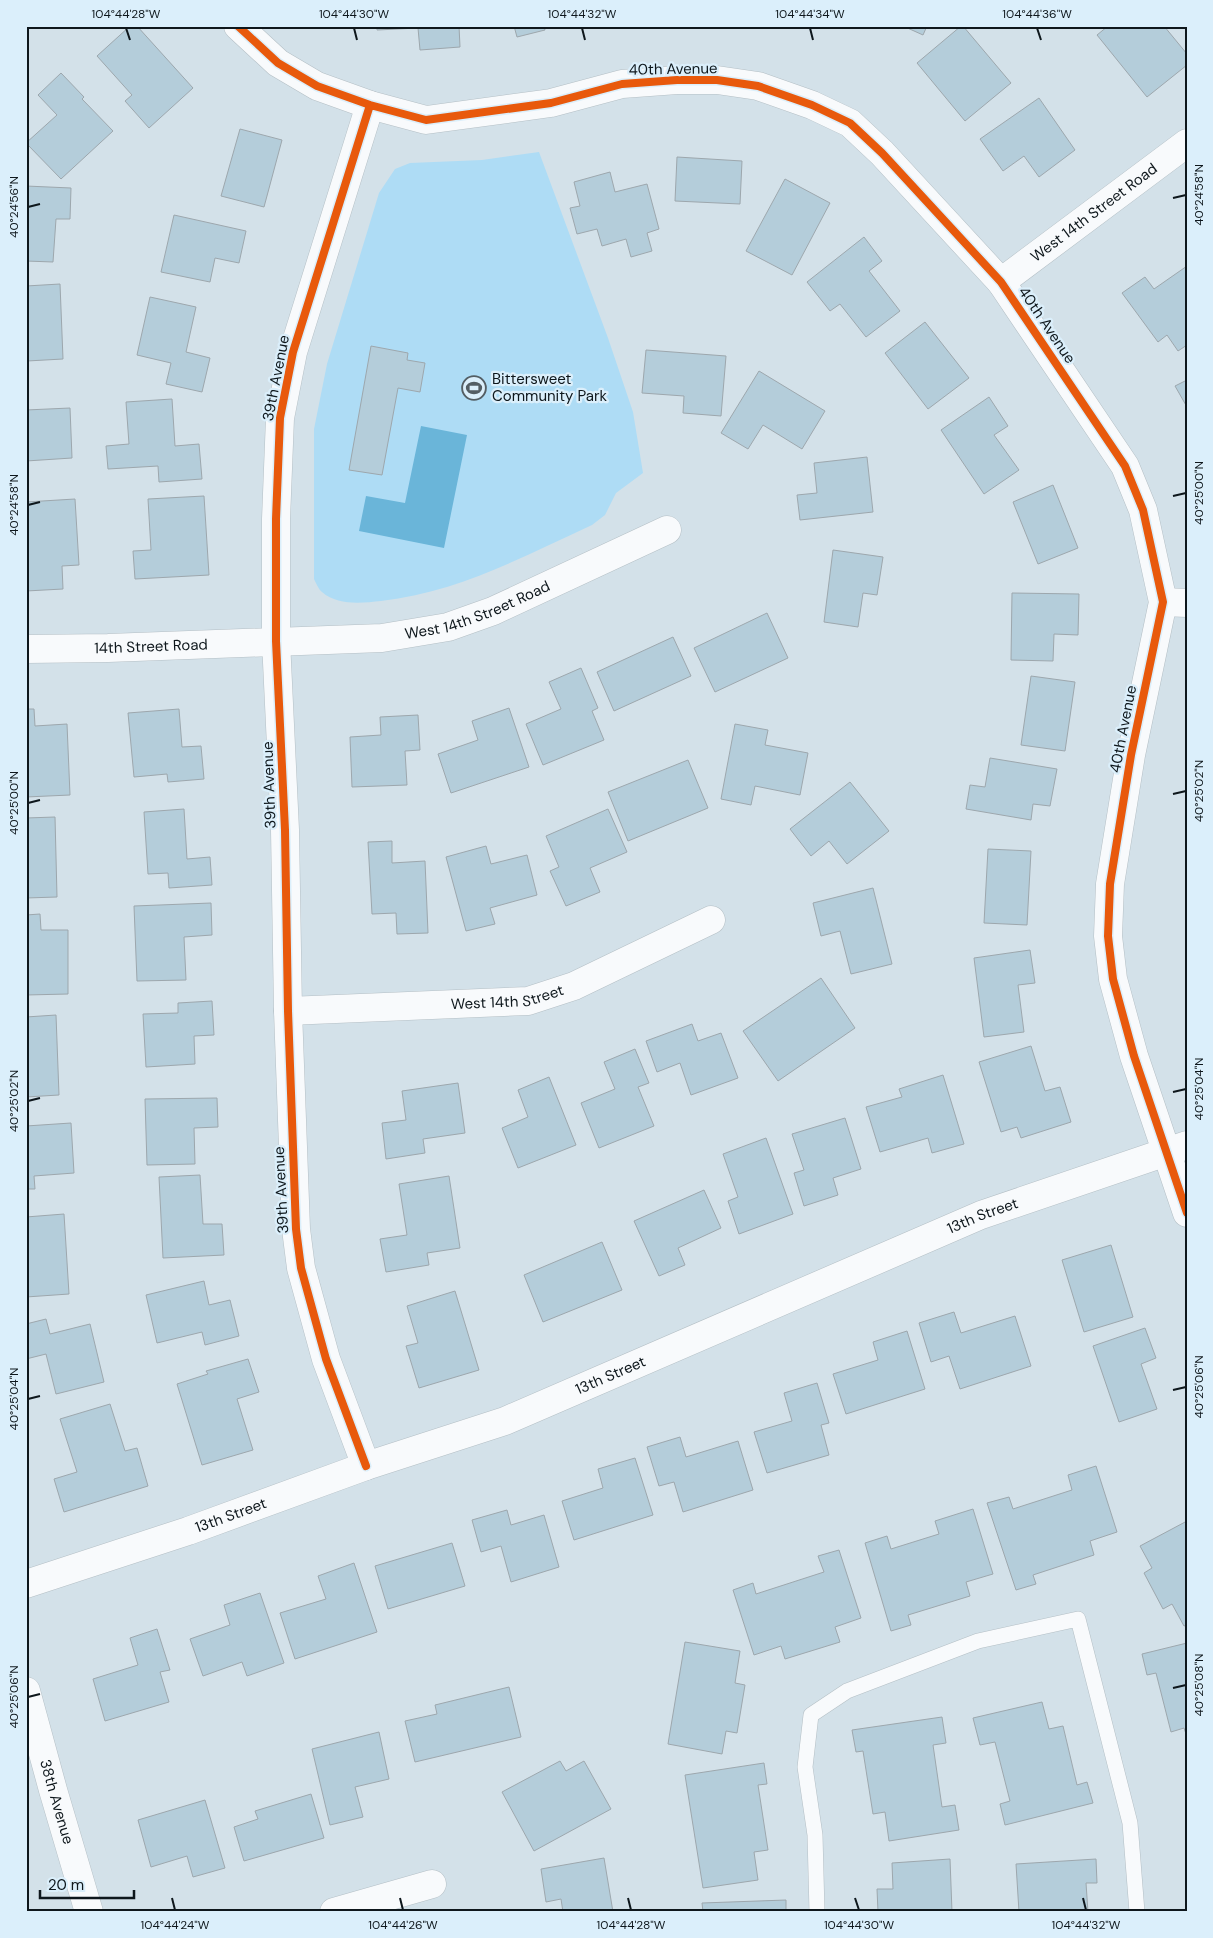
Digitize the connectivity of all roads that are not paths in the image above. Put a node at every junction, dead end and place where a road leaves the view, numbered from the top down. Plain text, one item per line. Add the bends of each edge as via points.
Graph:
1 (238, 26) edge
2 (370, 105) junction
3 (1187, 143) edge
4 (1001, 282) junction
5 (667, 530) dead end
6 (1175, 602) edge
7 (276, 641) junction
8 (26, 649) edge
9 (711, 920) dead end
10 (288, 1011) junction
11 (1176, 1148) edge
12 (1187, 1213) edge
13 (366, 1466) junction
14 (26, 1584) edge
15 (26, 1690) edge
16 (432, 1884) dead end
17 (89, 1912) edge
18 (334, 1912) edge
19 (817, 1912) edge
20 (1137, 1912) edge

1 - 2 street, 40th Avenue via 278,63 317,86
2 - 4 street, 40th Avenue via 426,120 551,103 622,84 709,80 758,86 812,105 850,123
2 - 7 street, 39th Avenue via 294,352 280,418
3 - 4 street, West 14th Street Road
4 - 6 street, 40th Avenue via 1125,466
5 - 7 street, West 14th Street Road via 492,611 448,627 382,638
6 - 11 street, 40th Avenue via 1131,755 1110,884 1108,936 1113,979 1134,1056
7 - 8 street, 14th Street Road
7 - 10 street, 39th Avenue via 285,830
9 - 10 street, West 14th Street via 574,986 528,1000
10 - 13 street, 39th Avenue via 296,1229 301,1268 326,1359
11 - 12 street, 40th Avenue
11 - 13 street, 13th Street via 981,1215 505,1421
13 - 14 street, 13th Street via 188,1531
15 - 17 street, 38th Avenue
16 - 18 street
19 - 20 lane via 815,1835 805,1767 811,1715 847,1690 978,1641 1078,1619 1130,1823

